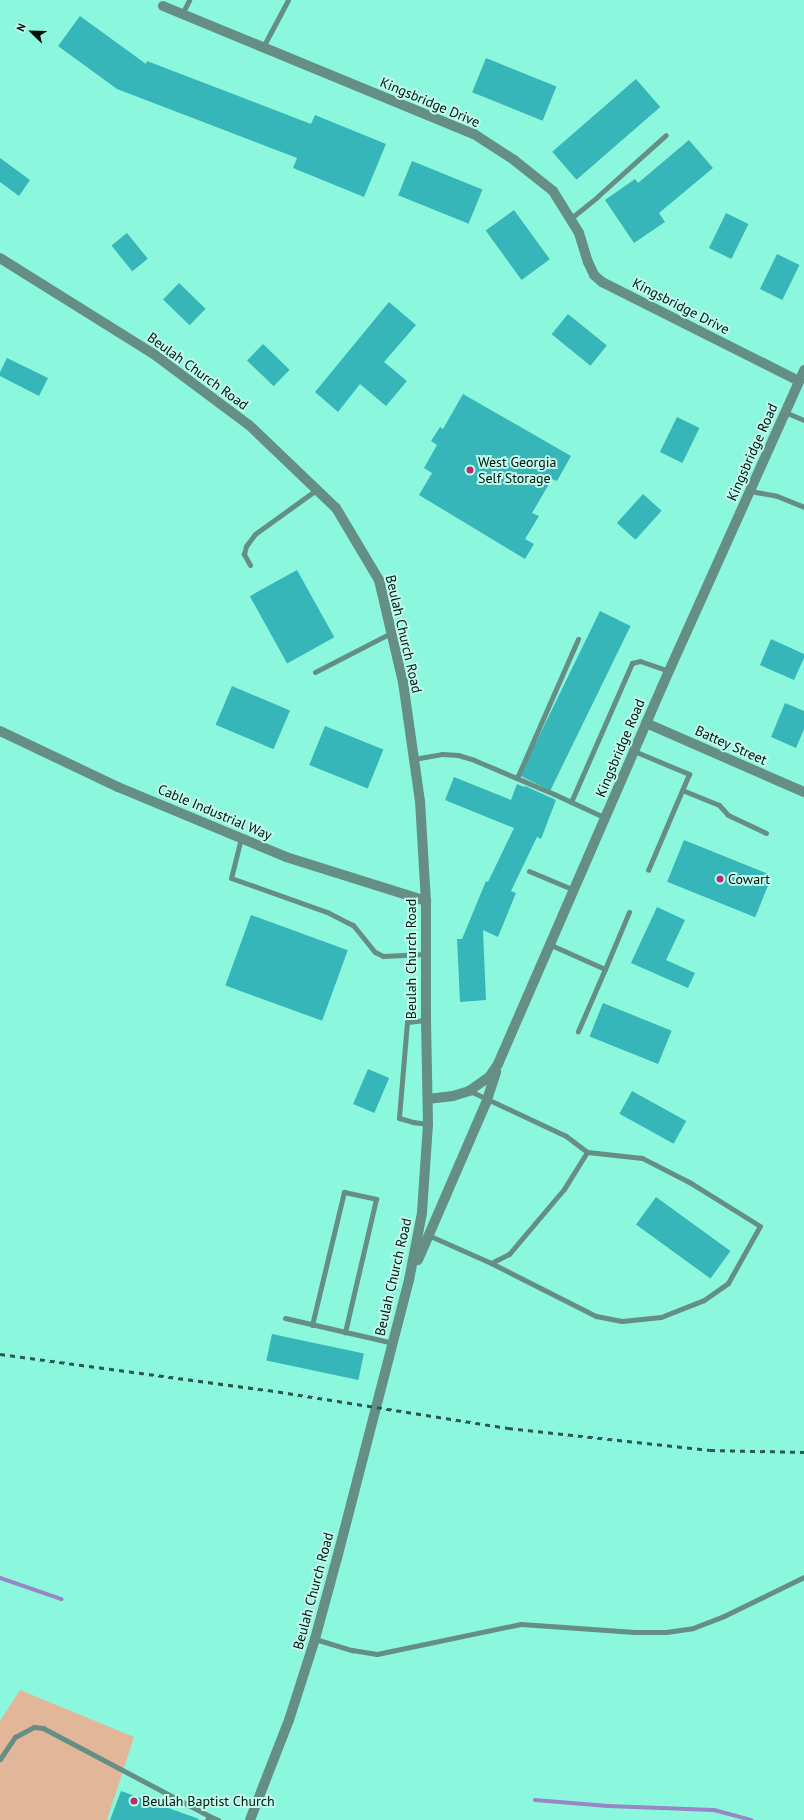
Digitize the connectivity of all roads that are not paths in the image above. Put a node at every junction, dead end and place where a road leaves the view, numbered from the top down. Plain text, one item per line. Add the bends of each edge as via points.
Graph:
1 (189, 0) edge
2 (288, 0) edge
3 (163, 6) dead end
4 (182, 14) junction
5 (262, 47) junction
6 (666, 135) dead end
7 (570, 219) junction
8 (0, 258) edge
9 (804, 370) edge
10 (799, 381) junction
11 (785, 412) junction
12 (804, 420) edge
13 (316, 490) junction
14 (750, 491) junction
15 (804, 507) edge
16 (250, 565) dead end
17 (391, 634) junction
18 (578, 639) dead end
19 (669, 671) junction
20 (315, 672) dead end
21 (646, 724) junction
22 (0, 731) edge
23 (634, 751) junction
24 (414, 760) junction
25 (517, 778) junction
26 (682, 790) junction
27 (804, 792) edge
28 (571, 802) junction
29 (606, 818) junction
30 (766, 833) dead end
31 (241, 838) junction
32 (648, 870) dead end
33 (529, 871) dead end
34 (574, 890) junction
35 (426, 901) junction
36 (629, 912) dead end
37 (550, 945) junction
38 (425, 954) junction
39 (605, 969) junction
40 (426, 1020) junction
41 (578, 1031) dead end
42 (498, 1064) junction
43 (469, 1091) junction
44 (487, 1098) junction
45 (428, 1099) junction
46 (428, 1124) junction
47 (587, 1152) junction
48 (424, 1233) junction
49 (491, 1263) junction
50 (285, 1318) dead end
51 (312, 1324) junction
52 (345, 1332) junction
53 (393, 1343) junction
54 (804, 1577) edge
55 (315, 1639) junction
56 (0, 1759) edge
57 (208, 1818) edge
58 (218, 1820) edge
59 (250, 1820) edge

1 - 4 lane
2 - 5 lane
3 - 4 street, Kingsbridge Drive
4 - 5 street, Kingsbridge Drive
5 - 7 street, Kingsbridge Drive via 474,134 514,160 553,191
6 - 7 lane
7 - 10 street, Kingsbridge Drive via 579,233 594,274 602,282
8 - 13 street, Beulah Church Road via 158,358 249,424
9 - 10 street, Kingsbridge Road
10 - 11 street, Kingsbridge Road
11 - 12 lane
11 - 14 street, Kingsbridge Road
13 - 16 lane via 255,534 246,546 244,554
13 - 17 street, Beulah Church Road via 336,508 379,580
14 - 15 lane via 776,496
14 - 19 street, Kingsbridge Road
17 - 20 lane
17 - 24 street, Beulah Church Road via 403,682
18 - 25 lane
19 - 21 street, Kingsbridge Road
19 - 28 lane via 640,661 632,663
21 - 23 street, Kingsbridge Road
21 - 27 street, Battey Street
22 - 31 street, Cable Industrial Way via 118,787
23 - 26 lane via 689,774
23 - 29 street, Kingsbridge Road
24 - 25 lane via 442,754 458,755
24 - 35 street, Beulah Church Road via 420,801
25 - 28 lane
26 - 30 lane via 719,805 728,815
26 - 32 lane
28 - 29 lane
29 - 34 street, Kingsbridge Road
31 - 35 street, Cable Industrial Way via 286,857
31 - 38 lane via 231,878 327,912 353,925 374,952 383,956
33 - 34 lane
34 - 37 street, Kingsbridge Road
35 - 38 street, Beulah Church Road
36 - 39 lane
37 - 39 lane
37 - 42 street, Kingsbridge Road
38 - 40 street, Beulah Church Road
39 - 41 lane
40 - 45 street, Beulah Church Road
40 - 46 lane via 407,1022 399,1118
42 - 43 street, Kingsbridge Road via 489,1077
42 - 44 street
43 - 44 lane
43 - 45 street, Kingsbridge Road
44 - 47 lane via 566,1136
44 - 48 street
45 - 46 street, Beulah Church Road
46 - 48 street, Beulah Church Road
47 - 49 lane via 564,1190 510,1254
47 - 49 lane via 642,1158 689,1182 760,1226 728,1283 704,1300 661,1317 622,1321 596,1316
48 - 49 lane
48 - 53 street, Beulah Church Road
50 - 51 lane
51 - 52 lane
51 - 52 lane via 344,1192 376,1199
52 - 53 lane
53 - 55 street, Beulah Church Road
54 - 55 lane via 724,1616 693,1628 666,1632 521,1624 377,1654
55 - 59 street, Beulah Church Road via 289,1720
56 - 57 lane via 14,1737 34,1727 43,1728
57 - 58 lane

